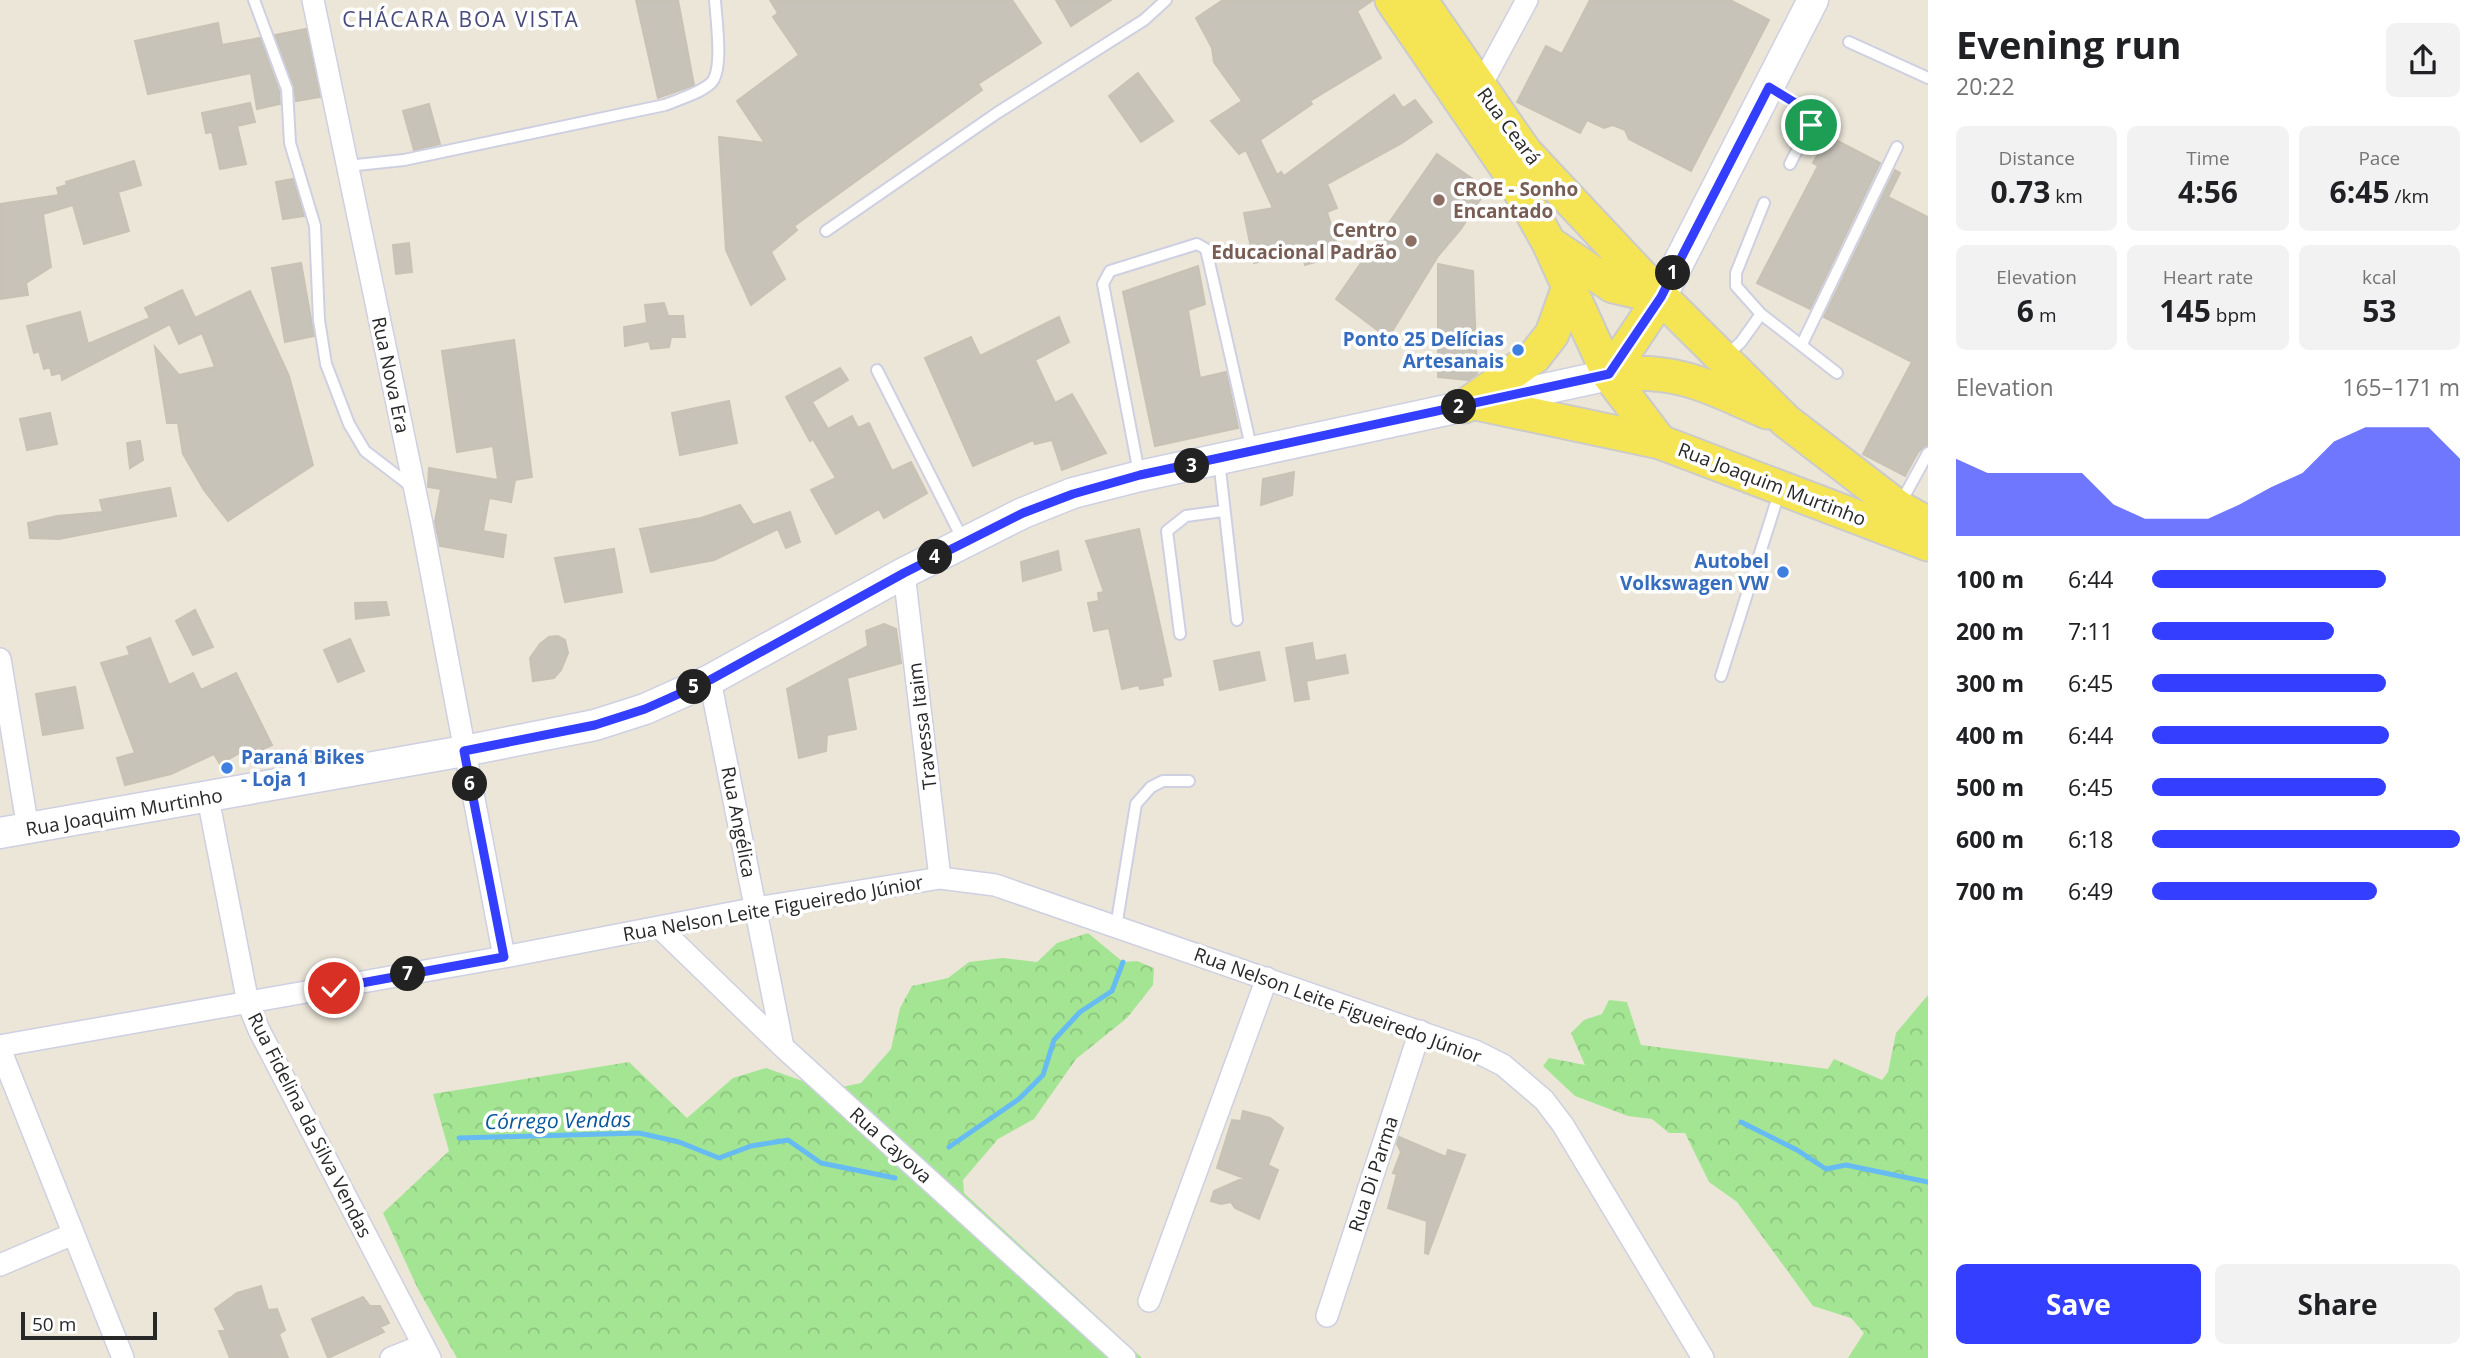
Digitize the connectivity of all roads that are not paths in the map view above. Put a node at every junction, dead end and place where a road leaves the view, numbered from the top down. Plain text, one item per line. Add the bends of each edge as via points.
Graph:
1 (254, 0) edge
2 (313, 0) edge
3 (715, 0) edge
4 (1166, 0) edge
5 (1392, 0) edge
6 (1420, 0) edge
7 (1527, 0) edge
8 (1813, 0) edge
9 (1849, 42) dead end
10 (1928, 78) edge
11 (1769, 87) junction
12 (1479, 89) junction
13 (1897, 147) dead end
14 (1790, 163) dead end
15 (347, 166) junction
16 (1764, 203) dead end
17 (826, 231) dead end
18 (1549, 243) junction
19 (1568, 289) junction
20 (1661, 297) junction
21 (1761, 314) junction
22 (1698, 333) joint
23 (1802, 344) junction
24 (1723, 358) junction
25 (877, 370) dead end
26 (1837, 373) dead end
27 (1609, 374) junction
28 (1471, 404) junction
29 (1786, 421) junction
30 (1660, 442) junction
31 (1252, 453) junction
32 (1928, 453) edge
33 (1219, 460) junction
34 (1140, 475) junction
35 (414, 488) junction
36 (1781, 488) junction
37 (1899, 507) junction
38 (1223, 511) junction
39 (1928, 524) edge
40 (964, 542) junction
41 (1928, 544) edge
42 (904, 573) junction
43 (1237, 620) dead end
44 (1180, 634) dead end
45 (0, 659) edge
46 (1721, 676) dead end
47 (710, 680) junction
48 (464, 751) junction
49 (1188, 781) dead end
50 (208, 798) junction
51 (14, 831) edge
52 (940, 878) junction
53 (757, 908) junction
54 (1116, 927) junction
55 (660, 928) junction
56 (504, 957) junction
57 (1267, 978) junction
58 (248, 1003) junction
59 (1420, 1031) junction
60 (0, 1047) edge
61 (783, 1047) junction
62 (73, 1234) junction
63 (0, 1265) edge
64 (1149, 1301) dead end
65 (1327, 1317) dead end
66 (426, 1351) edge
67 (123, 1358) edge
68 (391, 1358) edge
69 (1125, 1358) edge
70 (1703, 1358) edge

1 - 35 lane via 287,89 289,144 315,226 326,364 349,424 365,451
2 - 15 street, Rua Nova Era
3 - 15 lane via 718,72 695,93 665,106 404,160
4 - 17 lane via 1144,20 997,113
5 - 18 main road, Rua Ceará via 1509,171
6 - 12 main road, Rua Ceará
7 - 12 street
8 - 11 main road
9 - 10 lane
11 - 14 lane via 1815,115
11 - 20 main road
12 - 20 main road, Rua Ceará via 1525,152
13 - 23 lane
15 - 35 street, Rua Nova Era
16 - 21 lane via 1736,273 1736,286
18 - 19 main road, Rua Ceará
18 - 20 main road via 1613,286
19 - 27 main road, Rua Ceará
19 - 28 main road via 1552,334 1534,356
20 - 22 main road, Rua Ceará
20 - 27 main road
21 - 23 lane
21 - 24 lane
22 - 24 main road, Rua Joaquim Murtinho
23 - 26 lane
24 - 29 main road, Rua Joaquim Murtinho
25 - 40 lane
27 - 28 main road, Rua Joaquim Murtinho
27 - 29 main road via 1686,378
27 - 30 main road, Rua Joaquim Murtinho
28 - 30 main road
28 - 31 main road, Rua Joaquim Murtinho
29 - 37 main road, Rua Joaquim Murtinho
30 - 36 main road, Rua Joaquim Murtinho
31 - 33 main road, Rua Joaquim Murtinho
31 - 34 lane via 1206,249 1197,244 1110,271 1102,284
32 - 37 lane
33 - 34 main road, Rua Joaquim Murtinho
33 - 38 lane
34 - 40 main road, Rua Joaquim Murtinho via 1023,513
35 - 48 street, Rua Nova Era
36 - 41 main road, Rua Joaquim Murtinho
36 - 46 lane
37 - 39 main road, Rua Joaquim Murtinho
38 - 43 lane
38 - 44 lane via 1186,516 1167,531
40 - 42 main road, Rua Joaquim Murtinho
42 - 47 main road, Rua Joaquim Murtinho
42 - 52 street, Travessa Itaim
45 - 51 street
47 - 48 main road, Rua Joaquim Murtinho via 595,725
47 - 53 street, Rua Angélica
48 - 50 main road, Rua Joaquim Murtinho
48 - 56 street, Rua Nova Era
49 - 54 lane via 1163,781 1136,804
50 - 51 main road, Rua Joaquim Murtinho
50 - 58 street, Rua Fidelina da Silva Vendas
52 - 53 street, Rua Nelson Leite Figueiredo Júnior
52 - 54 street, Rua Nelson Leite Figueiredo Júnior via 995,886
53 - 55 street, Rua Nelson Leite Figueiredo Júnior
53 - 61 street, Rua Angélica
54 - 57 street, Rua Nelson Leite Figueiredo Júnior
55 - 56 street, Rua Nelson Leite Figueiredo Júnior
55 - 61 street, Rua Cayova
56 - 58 street, Rua Nelson Leite Figueiredo Júnior
57 - 59 street, Rua Nelson Leite Figueiredo Júnior
57 - 64 street
58 - 60 street, Rua Nelson Leite Figueiredo Júnior
58 - 66 street, Rua Fidelina da Silva Vendas
59 - 65 street, Rua Di Parma
59 - 70 street, Rua Nelson Leite Figueiredo Júnior via 1503,1065 1544,1100
60 - 62 street
61 - 69 street, Rua Cayova
62 - 63 street
62 - 67 street
66 - 68 street

